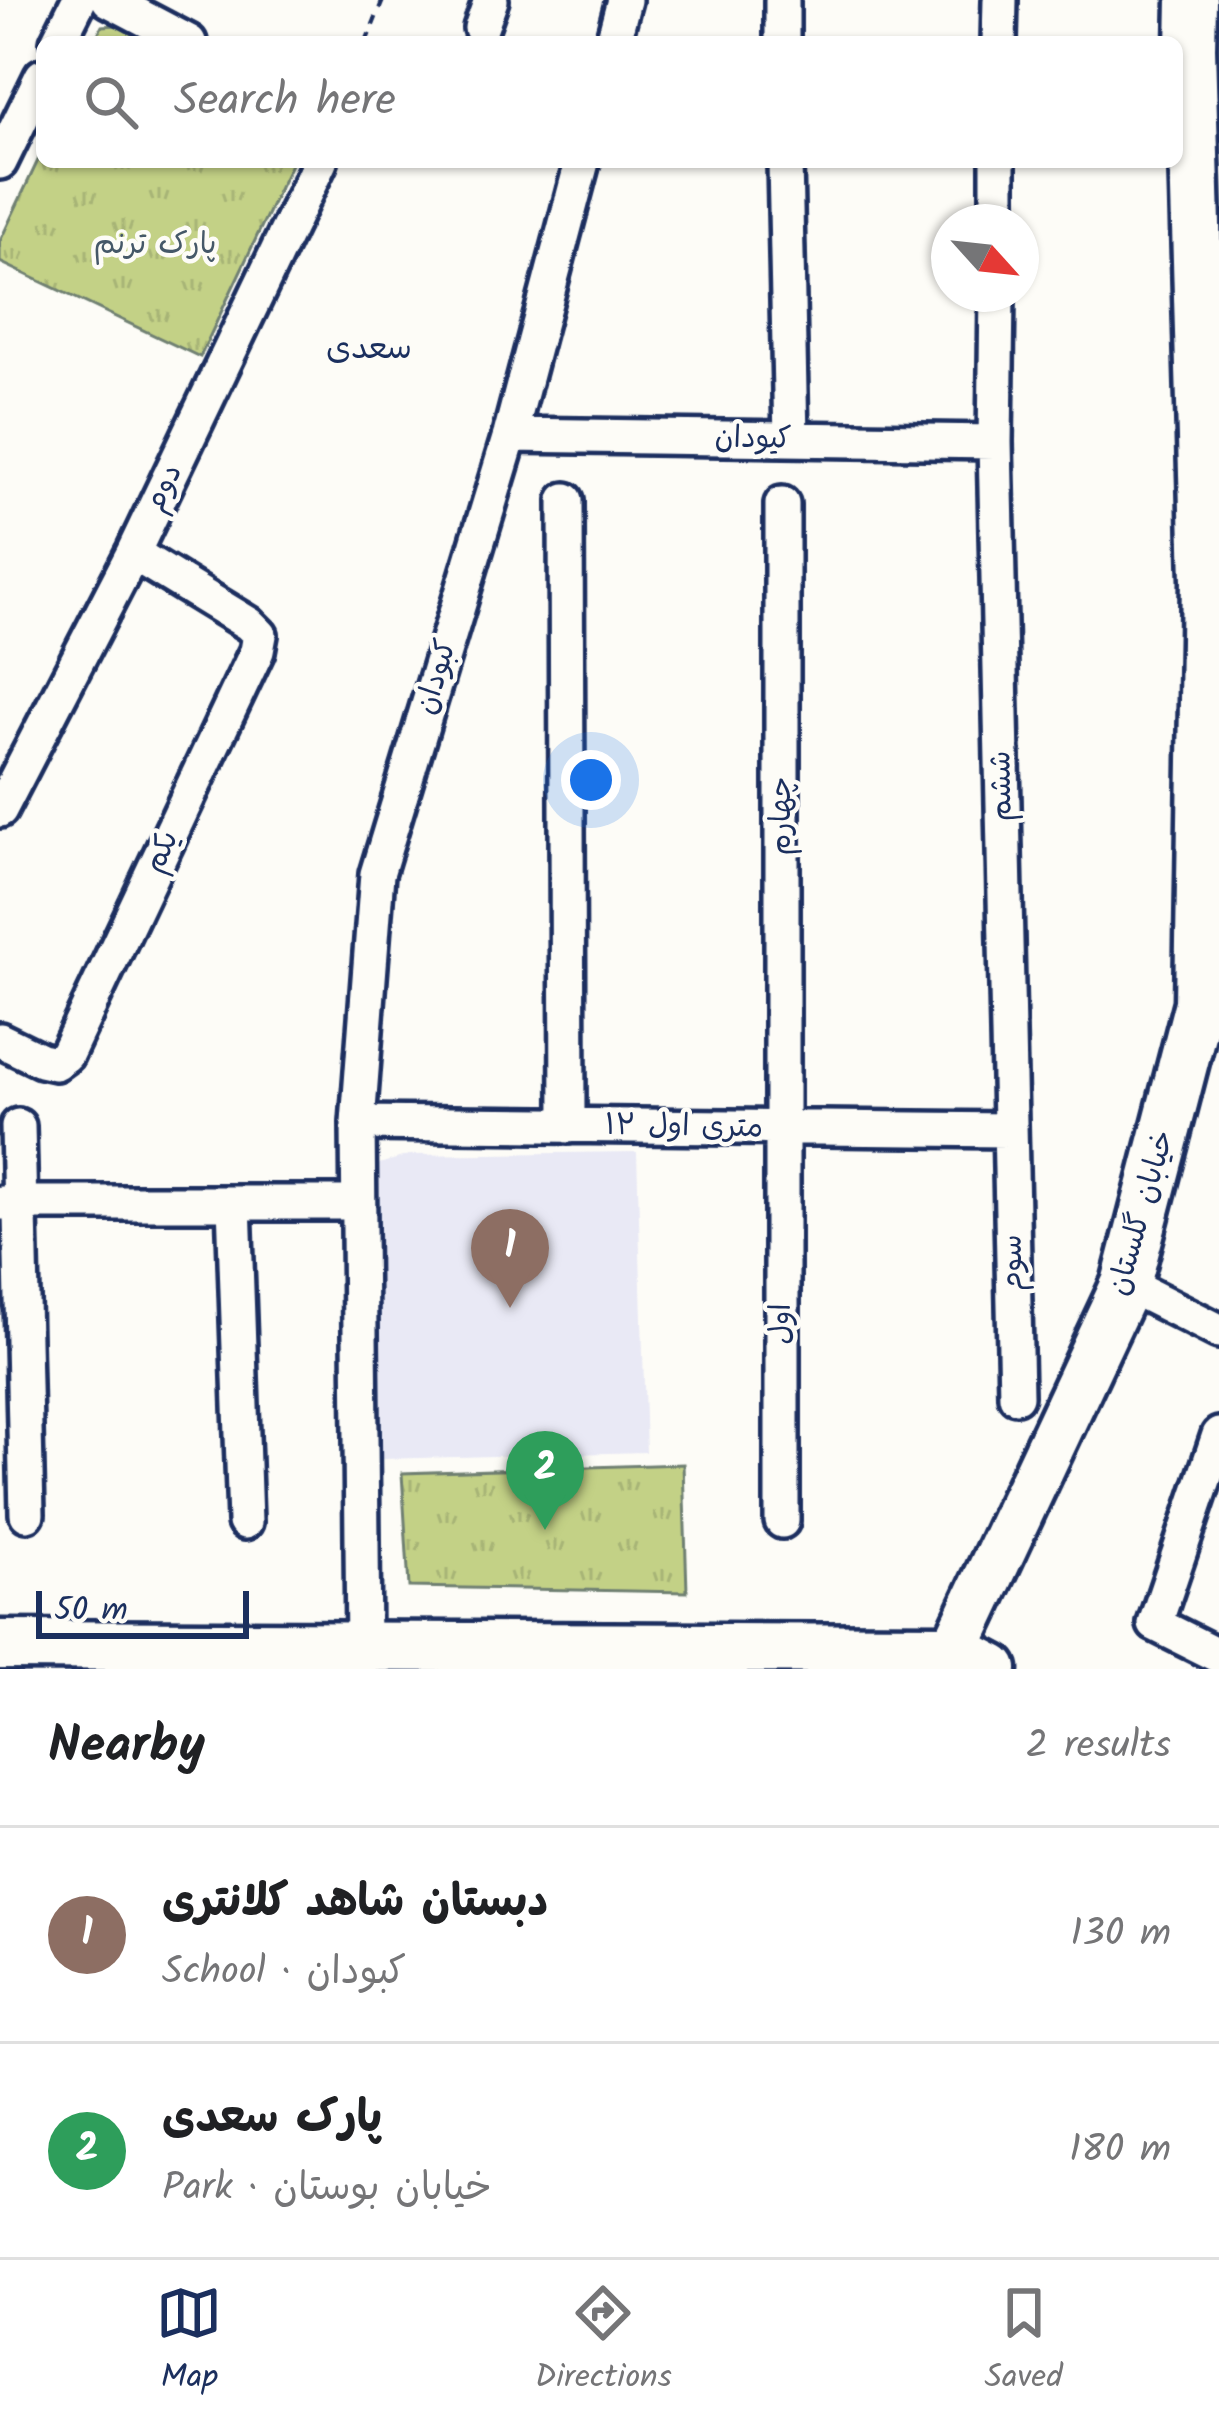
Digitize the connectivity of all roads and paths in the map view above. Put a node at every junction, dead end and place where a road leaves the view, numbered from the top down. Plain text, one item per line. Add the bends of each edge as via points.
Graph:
1 (79, 0) edge
2 (109, 0) edge
3 (383, 0) edge
4 (624, 0) edge
5 (782, 0) edge
6 (1000, 0) edge
7 (1192, 0) edge
8 (1216, 0) edge
9 (61, 36) edge
10 (178, 36) edge
11 (368, 36) edge
12 (615, 36) edge
13 (782, 36) edge
14 (999, 36) edge
15 (1191, 48) junction
16 (36, 88) edge
17 (0, 161) edge
18 (317, 168) edge
19 (580, 168) edge
20 (785, 168) edge
21 (998, 168) edge
22 (998, 204) edge
23 (997, 312) edge
24 (510, 435) junction
25 (791, 439) junction
26 (995, 442) junction
27 (1211, 485) edge
28 (566, 500) dead end
29 (782, 504) dead end
30 (133, 553) junction
31 (1212, 580) edge
32 (0, 810) edge
33 (0, 1040) edge
34 (358, 1123) junction
35 (19, 1126) dead end
36 (568, 1126) junction
37 (782, 1128) junction
38 (1010, 1130) junction
39 (10, 1203) edge
40 (234, 1203) junction
41 (356, 1203) junction
42 (1126, 1284) junction
43 (1219, 1331) edge
44 (1016, 1396) dead end
45 (1219, 1435) edge
46 (27, 1514) dead end
47 (782, 1521) dead end
48 (245, 1522) dead end
49 (0, 1645) edge
50 (363, 1648) junction
51 (1219, 1656) edge
52 (216, 1658) edge
53 (644, 1659) edge
54 (962, 1662) edge

1 - 9 street
2 - 10 street
3 - 11 path
4 - 12 street
5 - 13 street
6 - 14 street
7 - 15 street, خیابان گلستان
8 - 15 street
15 - 27 street, خیابان گلستان
16 - 17 street
18 - 30 street, دوم
19 - 24 street, کبودان
20 - 25 street
21 - 22 street
23 - 26 street
24 - 25 street, کیودان
24 - 34 street, کبودان via 377,874
25 - 26 street, کیودان
26 - 38 street, ششم
27 - 31 street, خیابان گلستان
28 - 36 street
29 - 37 street, چهارم
30 - 32 street, دوم
30 - 33 street, یکم via 249,624 260,634 257,651 66,1055 41,1060
31 - 42 street, خیابان گلستان via 1199,1003
34 - 36 street, ۱۲ متری اول
34 - 41 street, کبودان
35 - 39 street
36 - 37 street, ۱۲ متری اول
37 - 38 street, ۱۲ متری اول
37 - 47 street, اول
38 - 44 street, سوم
39 - 40 street
39 - 46 street
40 - 41 street
40 - 48 street
41 - 50 street, کبودان
42 - 43 street
42 - 54 street, خیابان گلستان
45 - 51 street via 1155,1624
49 - 52 street
50 - 52 street
50 - 53 street
53 - 54 street

